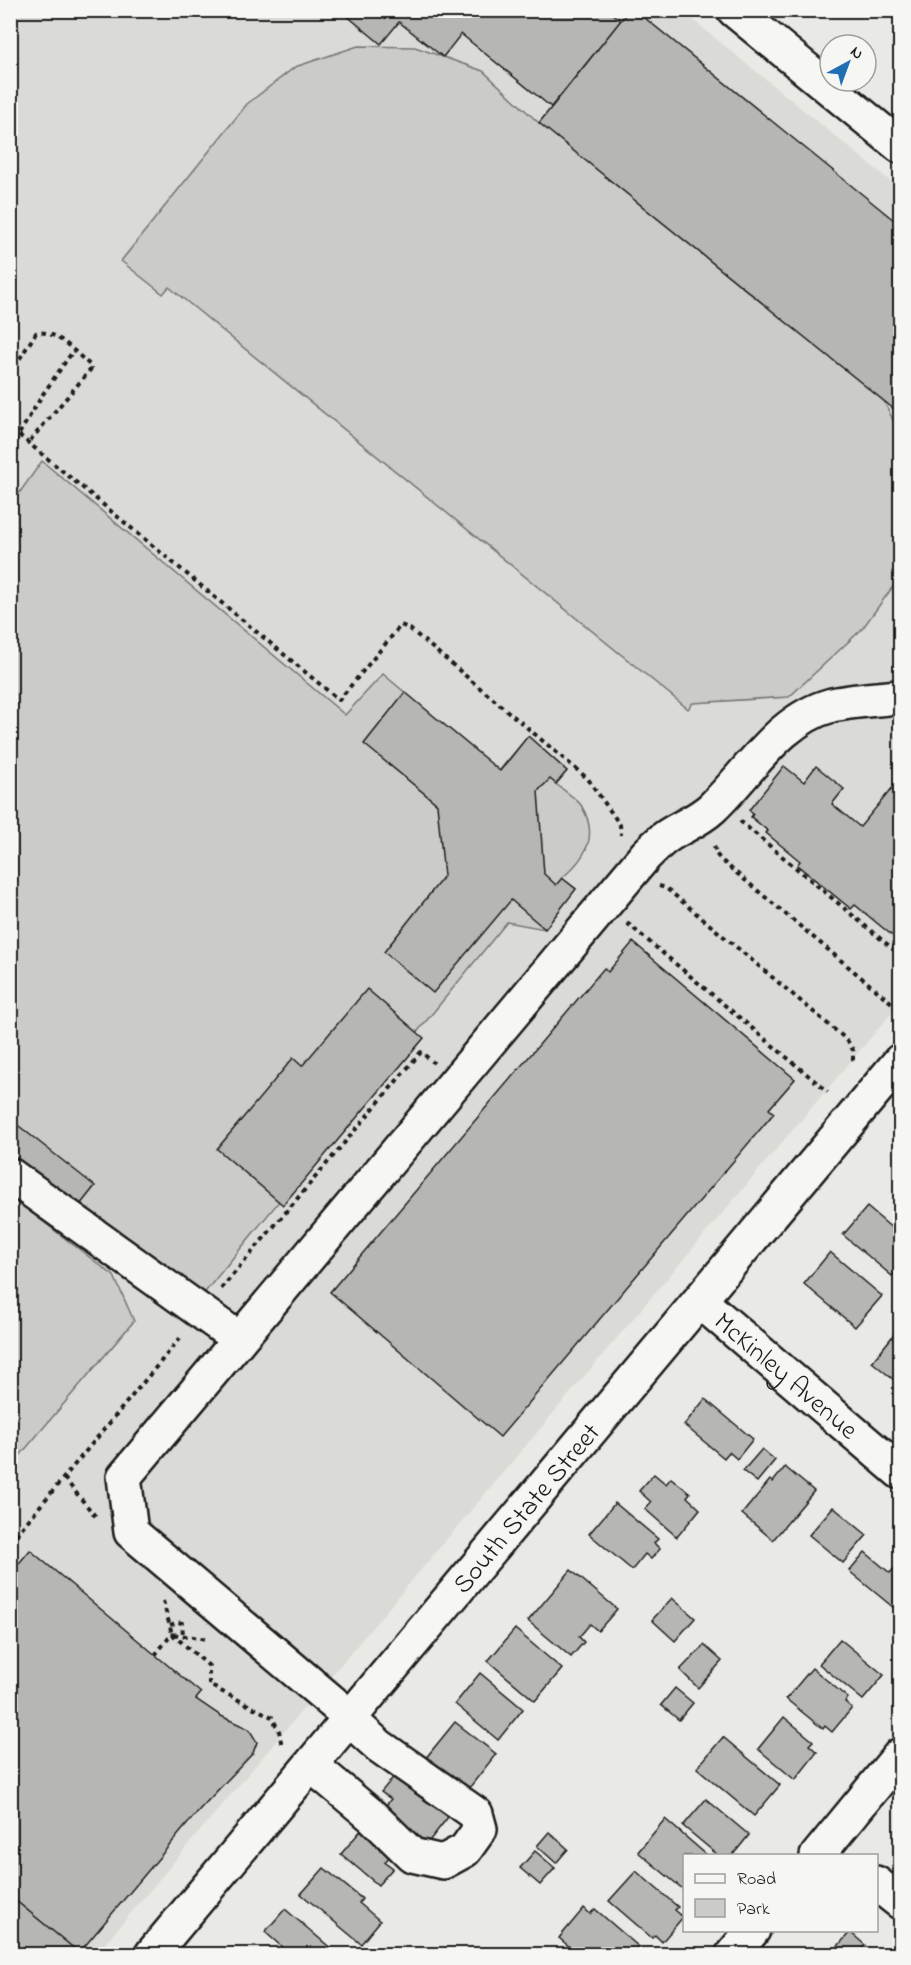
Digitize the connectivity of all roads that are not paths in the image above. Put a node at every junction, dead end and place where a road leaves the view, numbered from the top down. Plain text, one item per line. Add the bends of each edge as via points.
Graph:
1 (734, 10) edge
2 (900, 146) edge
3 (900, 697) edge
4 (900, 1061) edge
5 (10, 1175) edge
6 (700, 1301) junction
7 (239, 1339) junction
8 (900, 1472) edge
9 (350, 1718) junction
10 (900, 1755) edge
11 (311, 1765) junction
12 (829, 1851) edge
13 (878, 1885) edge
14 (900, 1902) edge
15 (751, 1932) edge
16 (152, 1954) edge
17 (733, 1954) edge

1 - 2 main road
3 - 7 main road via 858,700 807,715 767,748 712,808 664,838 646,855
4 - 6 main road, South State Street
5 - 7 main road
6 - 8 main road, McKinley Avenue
6 - 9 main road, South State Street
7 - 9 main road via 124,1477 131,1532
9 - 11 main road, South State Street
9 - 11 main road via 379,1746 476,1814 480,1829 465,1850 443,1862 412,1855
10 - 12 main road
11 - 16 main road, South State Street
13 - 14 main road
15 - 17 main road

